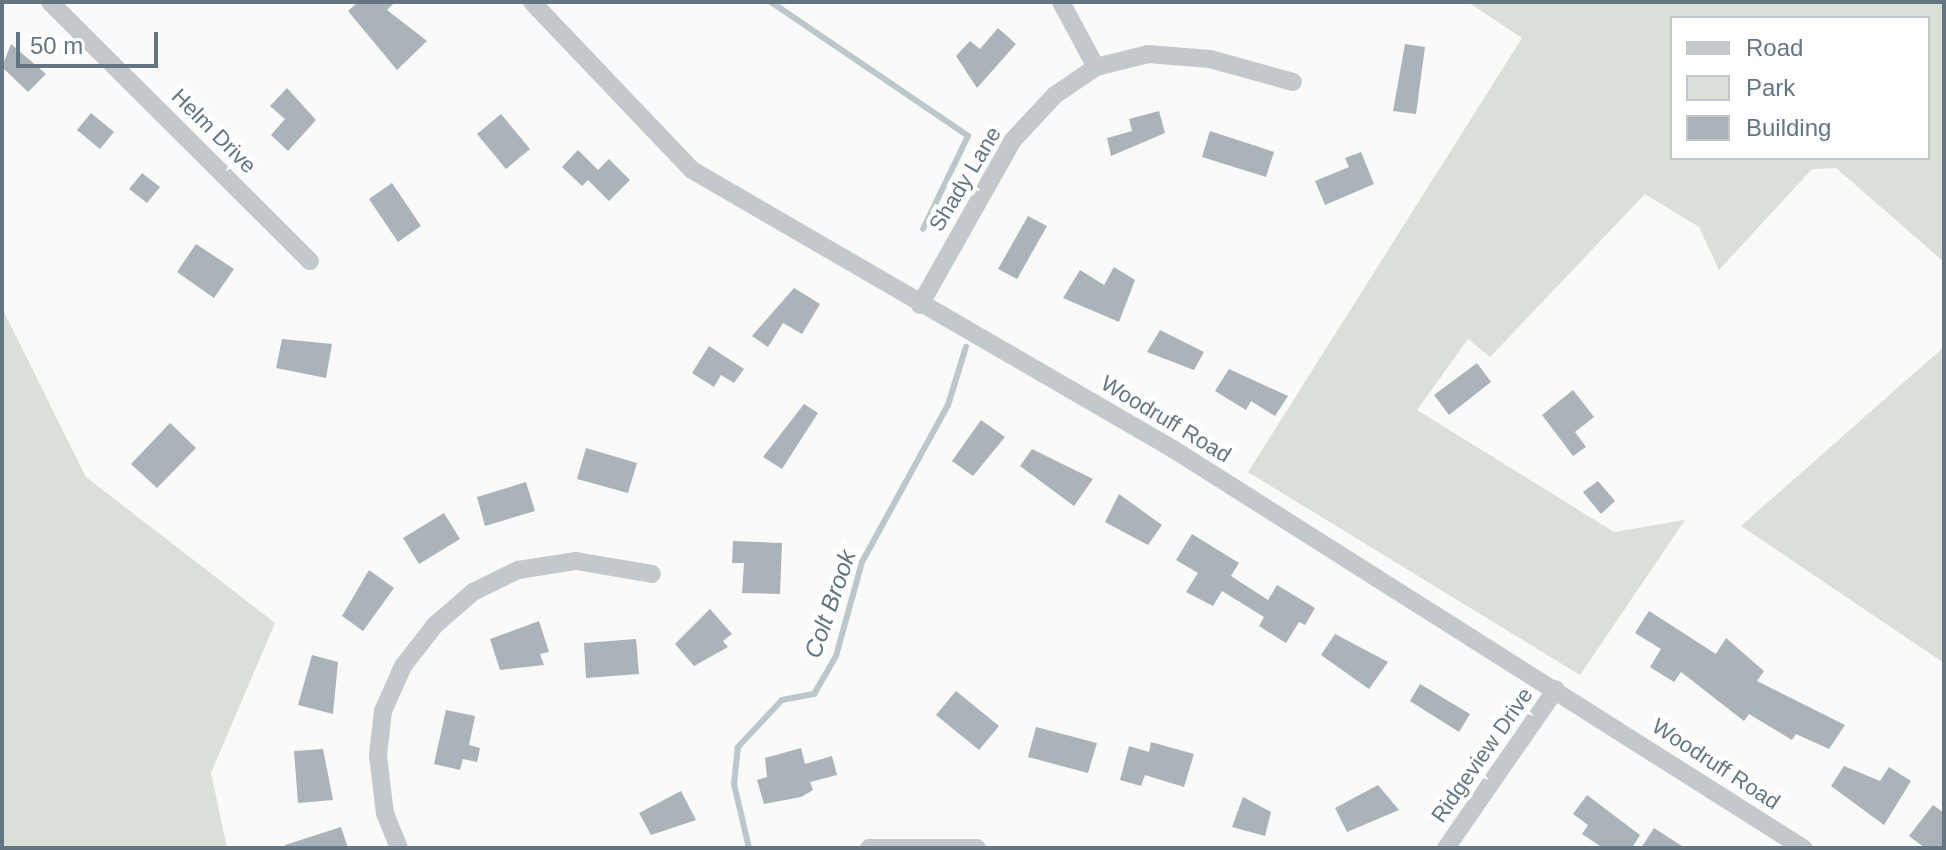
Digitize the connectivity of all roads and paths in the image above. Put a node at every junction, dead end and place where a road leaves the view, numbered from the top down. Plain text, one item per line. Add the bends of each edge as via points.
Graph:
1 (50, 2) edge
2 (532, 2) edge
3 (1061, 2) edge
4 (1096, 67) junction
5 (1293, 82) dead end
6 (310, 261) dead end
7 (920, 305) junction
8 (652, 574) dead end
9 (1556, 689) junction
10 (399, 848) edge
11 (869, 848) edge
12 (977, 848) edge
13 (1446, 848) edge
14 (1803, 848) edge

1 - 6 street, Helm Drive
2 - 7 street, Woodruff Road via 692,170
3 - 4 street
4 - 5 street, Shady Lane via 1148,54 1210,59
4 - 7 street, Shady Lane via 1055,95 1013,140
7 - 9 street, Woodruff Road via 1173,449
8 - 10 street via 576,561 518,570 473,592 435,625 403,666 383,711 378,755 385,814
9 - 13 street, Ridgeview Drive
9 - 14 street, Woodruff Road
11 - 12 street

